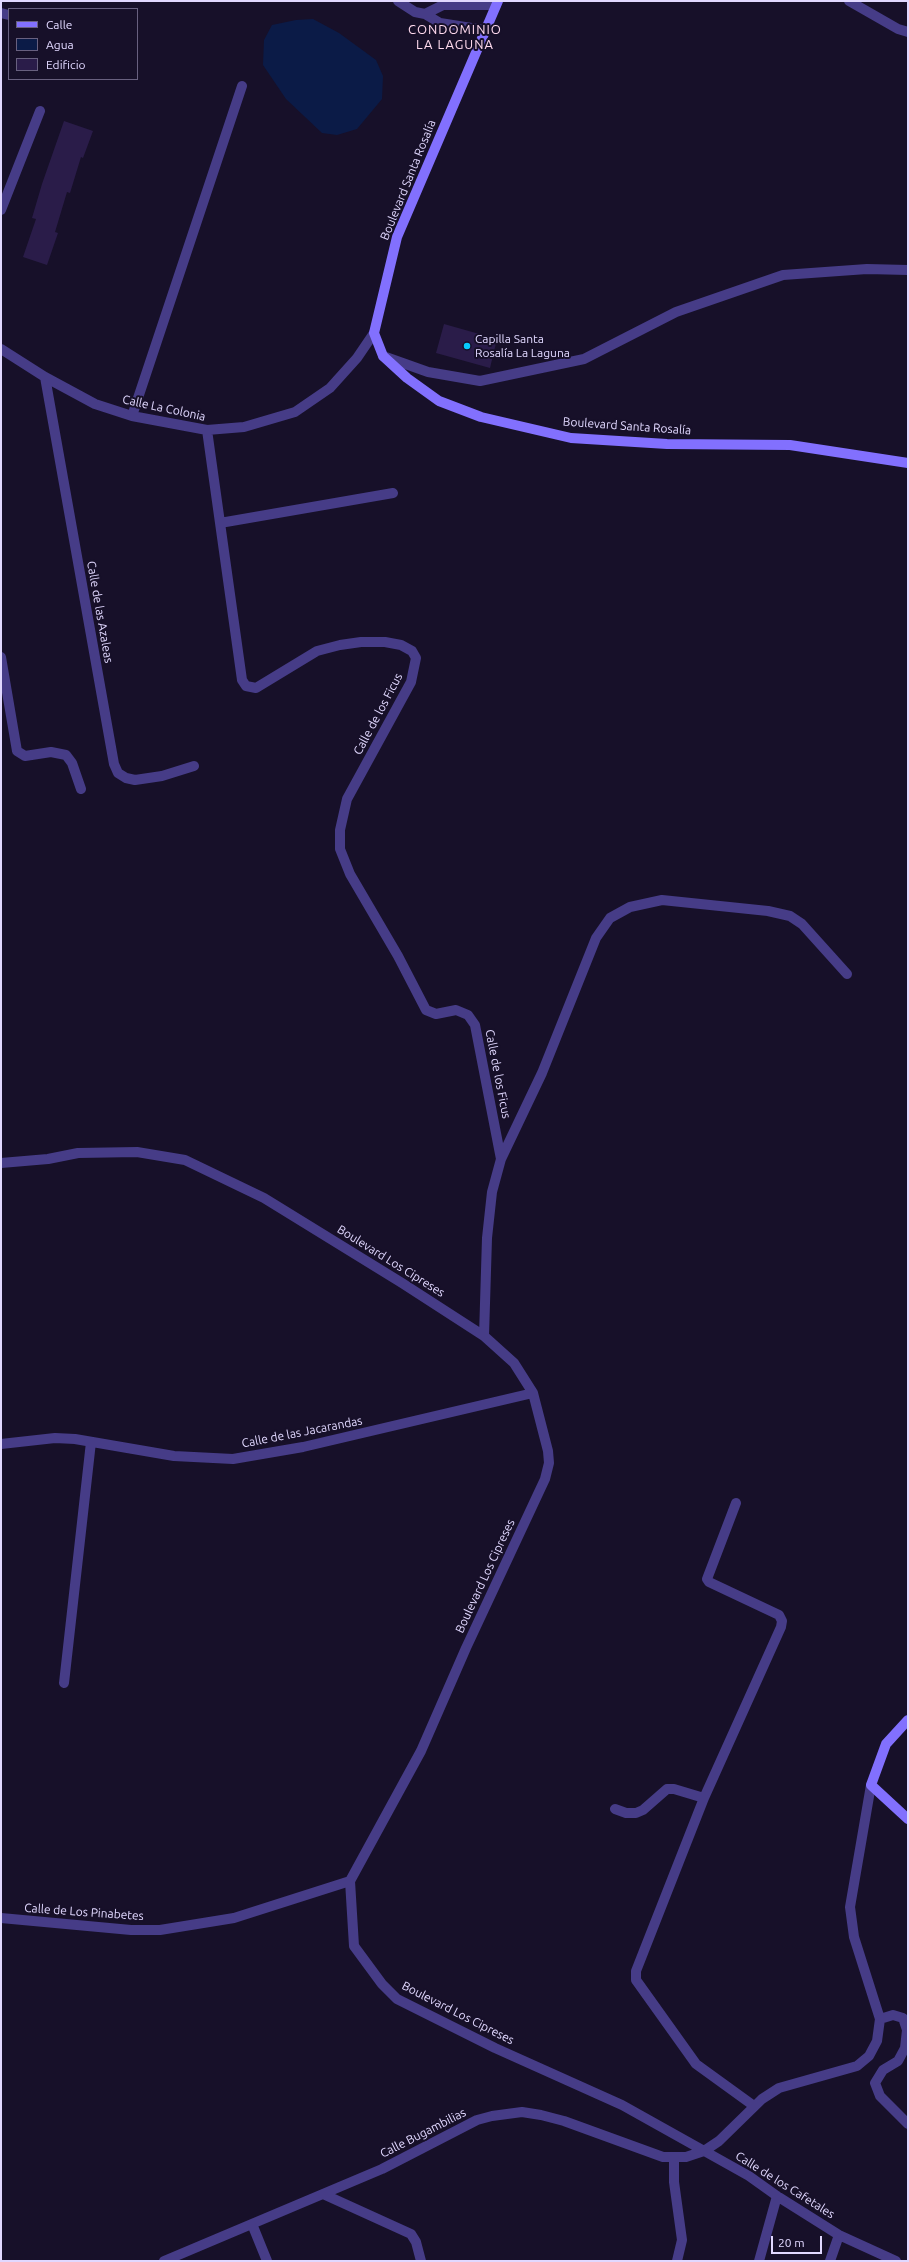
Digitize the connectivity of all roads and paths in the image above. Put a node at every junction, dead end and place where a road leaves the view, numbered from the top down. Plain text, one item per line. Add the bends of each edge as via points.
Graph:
1 (398, 1) edge
2 (849, 1) edge
3 (497, 3) edge
4 (425, 14) junction
5 (484, 30) junction
6 (908, 32) edge
7 (242, 86) dead end
8 (40, 111) dead end
9 (1, 210) edge
10 (908, 270) edge
11 (374, 333) junction
12 (1, 349) edge
13 (384, 356) junction
14 (45, 377) junction
15 (132, 416) junction
16 (207, 430) junction
17 (908, 463) edge
18 (393, 493) dead end
19 (220, 523) junction
20 (1, 657) edge
21 (194, 766) dead end
22 (81, 789) dead end
23 (847, 974) dead end
24 (501, 1159) junction
25 (1, 1163) edge
26 (484, 1336) junction
27 (533, 1393) junction
28 (91, 1442) junction
29 (1, 1444) edge
30 (736, 1503) dead end
31 (64, 1683) dead end
32 (908, 1720) edge
33 (871, 1785) junction
34 (704, 1798) junction
35 (615, 1809) dead end
36 (908, 1819) edge
37 (350, 1881) junction
38 (1, 1918) edge
39 (880, 2020) junction
40 (754, 2106) junction
41 (908, 2124) edge
42 (704, 2151) junction
43 (674, 2157) junction
44 (323, 2194) junction
45 (777, 2196) junction
46 (252, 2224) junction
47 (839, 2234) junction
48 (164, 2261) edge
49 (266, 2261) edge
50 (421, 2261) edge
51 (677, 2261) edge
52 (759, 2261) edge
53 (830, 2261) edge
54 (896, 2261) edge

1 - 4 street via 415,12
2 - 6 street
3 - 4 street via 444,5
3 - 5 street, Boulevard Santa Rosalía
4 - 5 street via 440,22
5 - 11 street, Boulevard Santa Rosalía via 397,237
7 - 15 street
8 - 9 street
10 - 13 street via 783,275 676,312 584,359 480,381 428,372
11 - 13 street, Boulevard Santa Rosalía
11 - 16 street, Calle La Colonia via 357,358 330,388 294,412 244,426
12 - 14 street, Calle La Colonia
13 - 17 street, Boulevard Santa Rosalía via 407,378 439,401 481,417 571,438 667,444 790,445
14 - 15 street, Calle La Colonia via 95,404
14 - 21 street, Calle de las Azaleas via 114,764 118,773 135,780 162,776
15 - 16 street, Calle La Colonia
16 - 19 street, Calle de los Ficus
18 - 19 street
19 - 24 street, Calle de los Ficus via 242,680 246,686 256,688 317,652 340,645 361,642 401,644 412,651 416,658 411,682 347,799 340,830 340,849 350,874 426,1010 436,1014 456,1010 468,1015 475,1025
20 - 22 street via 17,751 25,756 51,752 66,755 72,763
23 - 24 street via 802,924 790,916 768,911 662,900 630,907 610,918 596,938 542,1073
24 - 26 street via 492,1192 487,1238
25 - 26 street, Boulevard Los Cipreses via 48,1159 78,1153 137,1152 184,1160 264,1198
26 - 27 street, Boulevard Los Cipreses via 514,1363
27 - 28 street, Calle de las Jacarandas via 303,1447 233,1459 174,1456
27 - 37 street, Boulevard Los Cipreses via 548,1451 546,1479 466,1648 421,1751
28 - 29 street, Calle de las Jacarandas via 55,1438
28 - 31 street
30 - 34 street via 707,1579 779,1615 782,1620
32 - 33 street via 886,1744
33 - 36 street
33 - 39 street via 850,1907 856,1942
34 - 35 street via 667,1789 636,1813
34 - 40 street via 636,1971 636,1980 696,2064
37 - 38 street, Calle de Los Pinabetes via 234,1918 160,1930 131,1930
37 - 42 street, Boulevard Los Cipreses via 354,1946 382,1984 397,1999 496,2048 601,2095
39 - 40 street, Calle Bugambilias via 877,2042 869,2056 857,2066 779,2088
39 - 41 street via 893,2015 903,2018 907,2030 904,2048 898,2061 883,2070 875,2083 880,2096
40 - 42 street, Calle Bugambilias via 719,2141
42 - 43 street, Calle Bugambilias via 686,2157
42 - 45 street, Calle de los Cafetales via 750,2176
43 - 44 street, Calle Bugambilias via 663,2157 564,2121 522,2112 477,2120 382,2169
43 - 51 street via 674,2182 682,2240
44 - 46 street, Calle Bugambilias
44 - 50 street via 411,2234
45 - 47 street, Calle de los Cafetales
45 - 52 street
46 - 48 street, Calle Bugambilias
46 - 49 street
47 - 53 street
47 - 54 street, Calle de los Cafetales

